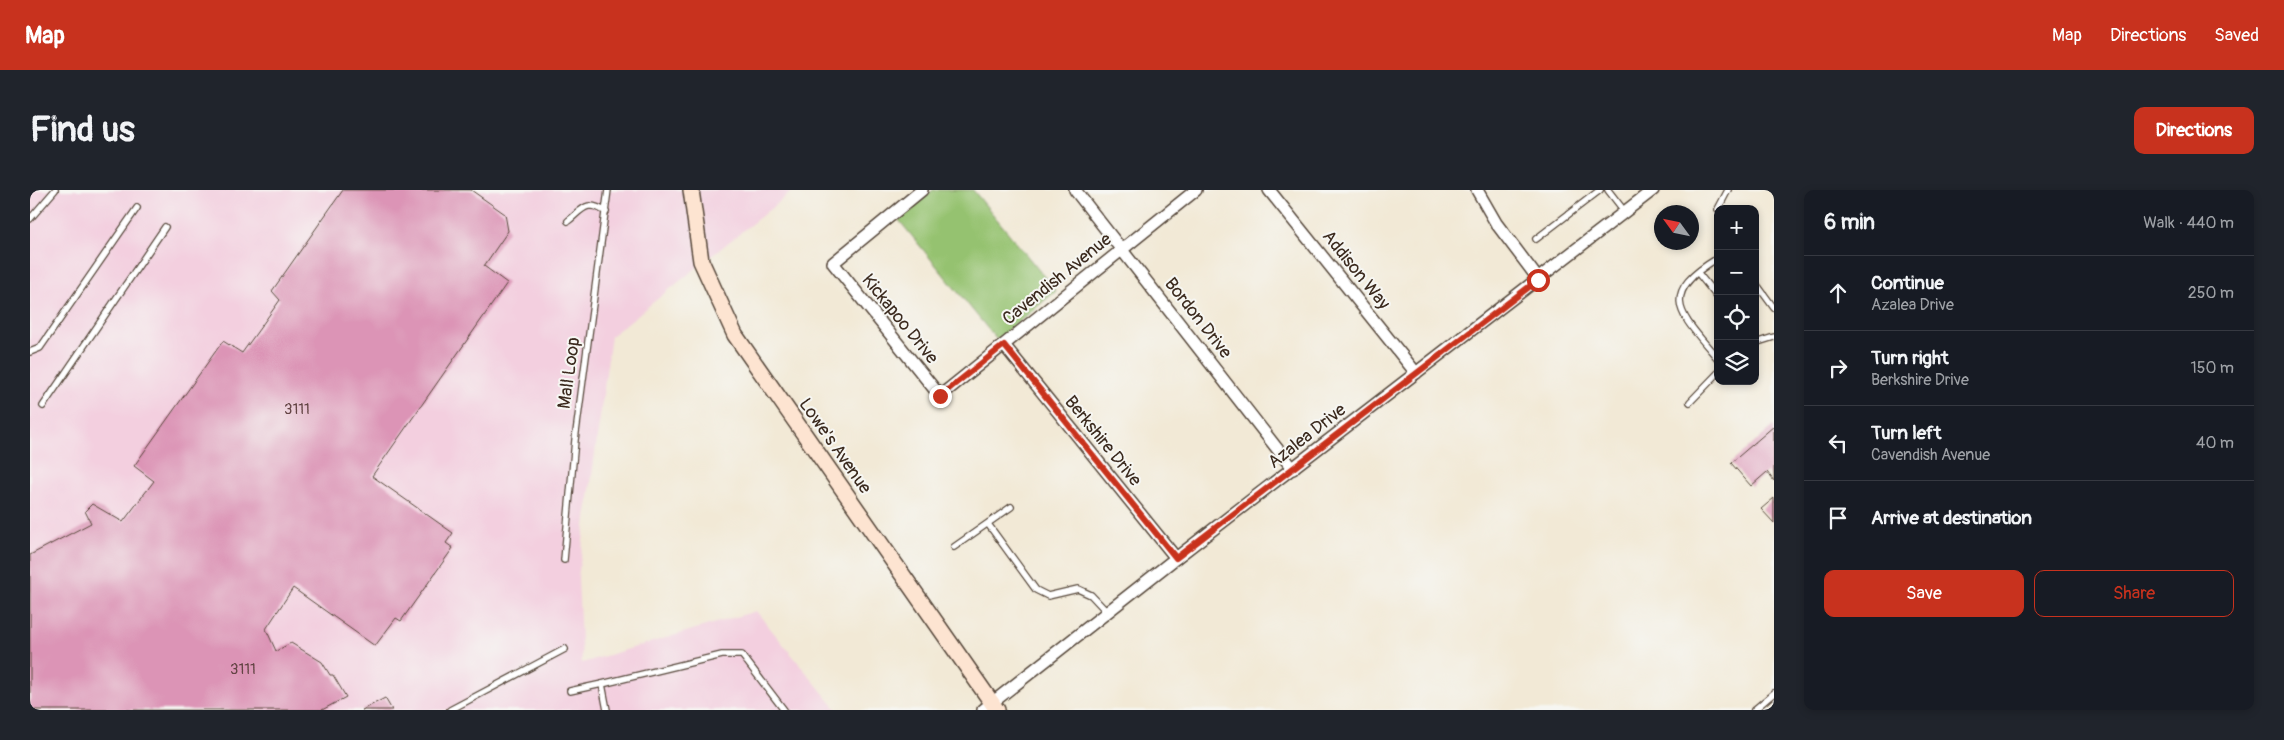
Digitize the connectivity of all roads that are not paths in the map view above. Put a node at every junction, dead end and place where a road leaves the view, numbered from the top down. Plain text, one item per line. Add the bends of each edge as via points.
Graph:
1 (55, 190) edge
2 (608, 190) edge
3 (691, 190) edge
4 (922, 190) edge
5 (1075, 190) edge
6 (1196, 190) edge
7 (1270, 190) edge
8 (1477, 190) edge
9 (1600, 190) edge
10 (1608, 190) edge
11 (1653, 190) edge
12 (1728, 190) edge
13 (1719, 205) edge
14 (137, 208) dead end
15 (606, 212) junction
16 (1624, 212) junction
17 (30, 219) edge
18 (568, 221) dead end
19 (165, 228) dead end
20 (1536, 239) dead end
21 (1121, 249) junction
22 (1714, 261) edge
23 (1698, 273) junction
24 (1538, 280) junction
25 (1759, 287) edge
26 (1716, 295) edge
27 (1774, 308) edge
28 (1774, 337) edge
29 (1759, 343) edge
30 (1004, 345) junction
31 (30, 352) edge
32 (1714, 355) edge
33 (1416, 373) junction
34 (1714, 377) edge
35 (940, 396) joint
36 (1690, 402) dead end
37 (43, 406) dead end
38 (1293, 468) junction
39 (1011, 507) dead end
40 (988, 524) junction
41 (954, 547) dead end
42 (1176, 558) junction
43 (564, 560) dead end
44 (1107, 612) junction
45 (565, 649) dead end
46 (602, 684) junction
47 (570, 691) dead end
48 (1774, 693) edge
49 (991, 708) edge
50 (450, 710) edge
51 (607, 710) edge
52 (784, 710) edge
53 (1754, 710) edge

1 - 17 lane
2 - 15 lane, Mall Loop
3 - 49 street, Lowe's Avenue via 701,260 734,335
4 - 35 street, Kickapoo Drive via 833,263
5 - 21 street, Bordon Drive
6 - 21 street, Cavendish Avenue
7 - 33 street, Addison Way
8 - 24 street via 1496,223
9 - 20 lane
10 - 16 lane
11 - 16 street, Azalea Drive
12 - 13 lane
14 - 31 lane via 40,348
15 - 18 lane via 597,206 587,206
15 - 43 lane, Mall Loop via 575,440
16 - 24 street, Azalea Drive
19 - 37 lane
21 - 30 street, Cavendish Avenue
21 - 38 street, Bordon Drive
22 - 23 lane
23 - 26 lane
23 - 32 lane via 1682,290 1680,308
24 - 33 street, Azalea Drive
25 - 27 lane
28 - 29 lane
30 - 35 street, Cavendish Avenue
30 - 42 street, Berkshire Drive
33 - 38 street, Azalea Drive
34 - 36 lane
38 - 42 street, Azalea Drive
39 - 40 lane
40 - 41 lane
40 - 44 lane via 1036,590 1048,596 1078,589 1091,595
42 - 44 street, Azalea Drive
44 - 49 street, Azalea Drive
45 - 50 lane
46 - 47 lane
46 - 51 lane
46 - 52 lane via 722,655 742,655
48 - 53 lane

